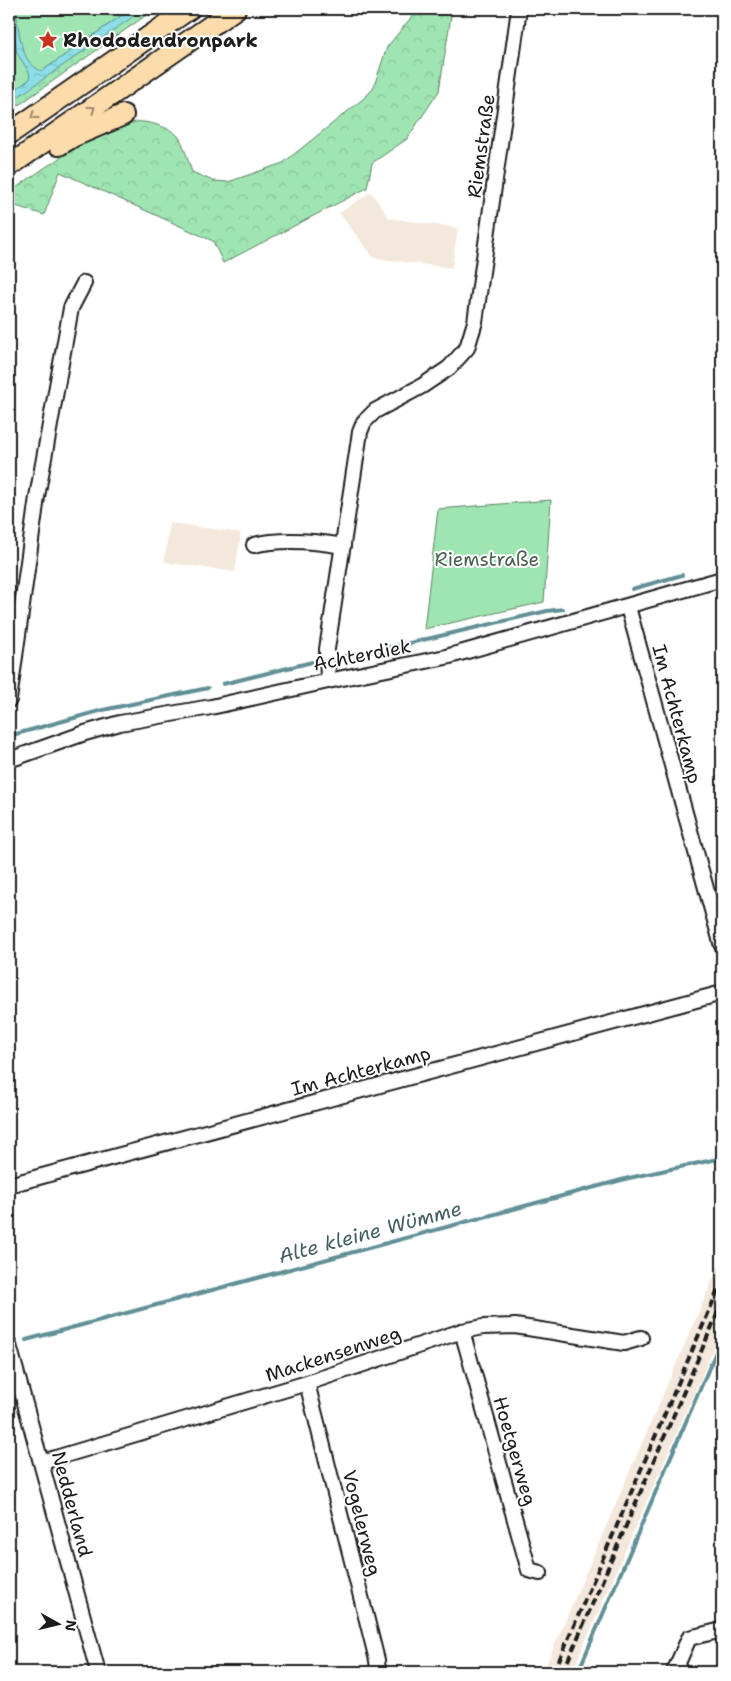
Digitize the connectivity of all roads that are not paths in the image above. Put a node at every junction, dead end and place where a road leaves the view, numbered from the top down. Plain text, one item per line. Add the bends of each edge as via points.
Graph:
1 (189, 9) edge
2 (234, 9) edge
3 (519, 9) edge
4 (123, 115) dead end
5 (9, 134) edge
6 (9, 166) edge
7 (9, 172) edge
8 (84, 283) dead end
9 (254, 545) dead end
10 (343, 546) junction
11 (722, 580) edge
12 (628, 607) junction
13 (328, 680) junction
14 (9, 700) edge
15 (9, 760) edge
16 (722, 946) edge
17 (722, 994) edge
18 (9, 1185) edge
19 (462, 1331) junction
20 (641, 1338) dead end
21 (9, 1345) edge
22 (307, 1383) junction
23 (42, 1462) junction
24 (540, 1573) dead end
25 (722, 1630) edge
26 (98, 1672) edge
27 (378, 1672) edge
28 (674, 1672) edge

1 -> 5 highway
6 -> 2 highway
3 - 10 street, Riemstraße via 475,322 466,348 449,368 375,410 364,422
4 - 7 highway via 74,136
8 - 14 street via 71,308 37,497
9 - 10 street via 313,541
10 - 13 street, Riemstraße via 327,648
11 - 12 street, Achterdiek
12 - 13 street, Achterdiek via 446,657
12 - 16 street, Im Achterkamp
13 - 15 street, Achterdiek via 211,707 120,723
17 - 18 street, Im Achterkamp
19 - 20 street, Mackensenweg via 515,1326 624,1342
19 - 22 street, Mackensenweg
19 - 24 street, Hoetgerweg via 529,1570
21 - 23 street, Nedderland
22 - 23 street, Mackensenweg
22 - 27 street, Vogelerweg
23 - 26 street, Nedderland
25 - 28 street via 689,1638

